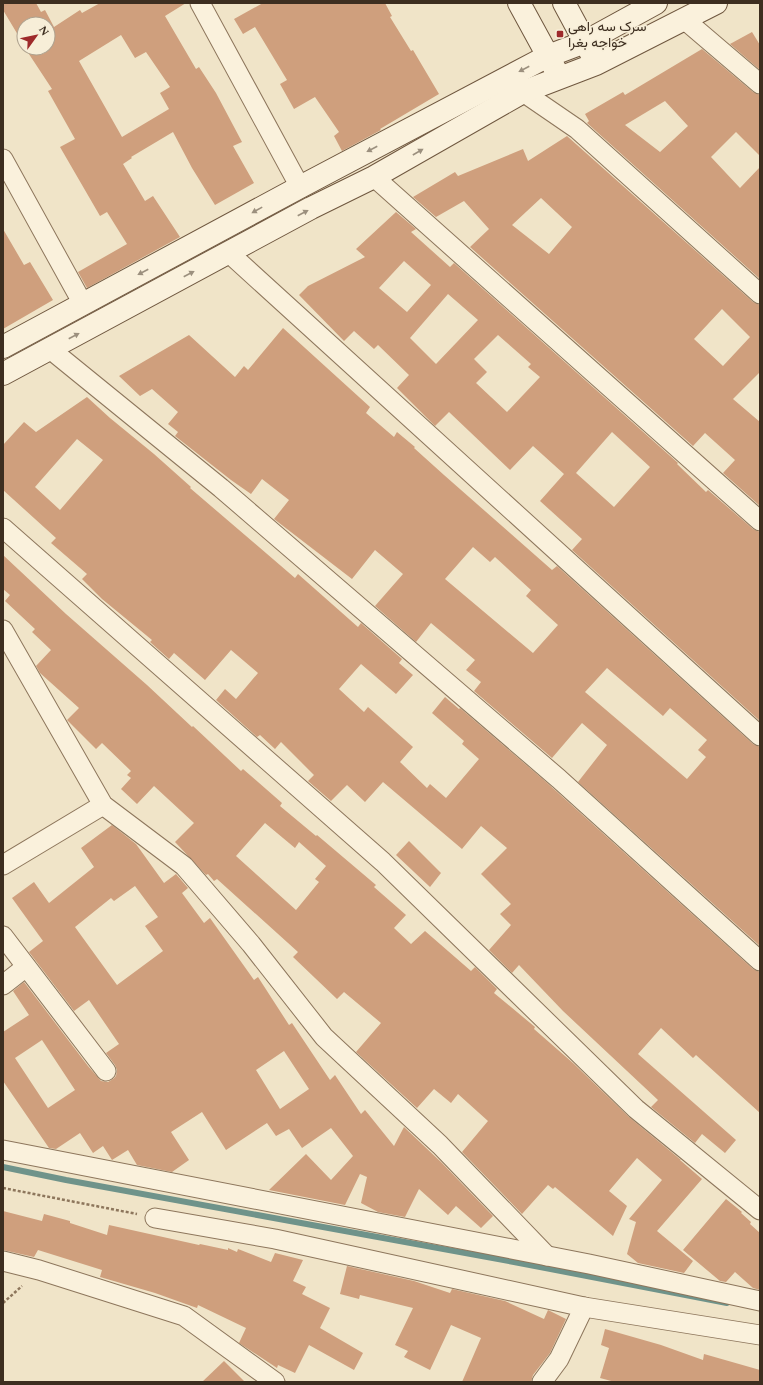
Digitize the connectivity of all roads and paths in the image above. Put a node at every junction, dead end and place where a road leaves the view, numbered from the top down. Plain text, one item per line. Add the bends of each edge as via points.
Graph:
1 (200, 3) edge
2 (519, 3) edge
3 (564, 3) edge
4 (656, 3) edge
5 (716, 3) edge
6 (685, 20) junction
7 (585, 42) junction
8 (548, 56) junction
9 (596, 64) junction
10 (559, 77) junction
11 (760, 84) edge
12 (522, 92) junction
13 (3, 159) edge
14 (374, 177) junction
15 (300, 187) junction
16 (229, 253) junction
17 (760, 294) edge
18 (83, 304) junction
19 (3, 347) edge
20 (50, 349) junction
21 (3, 374) edge
22 (760, 521) edge
23 (3, 528) edge
24 (3, 630) edge
25 (760, 736) edge
26 (103, 805) junction
27 (3, 865) edge
28 (3, 936) edge
29 (760, 961) edge
30 (26, 967) junction
31 (3, 985) edge
32 (106, 1071) dead end
33 (3, 1150) edge
34 (3, 1188) edge
35 (760, 1210) edge
36 (155, 1218) joint
37 (547, 1256) junction
38 (3, 1261) edge
39 (760, 1300) edge
40 (584, 1307) junction
41 (760, 1335) edge
42 (275, 1382) edge
43 (542, 1382) edge

1 - 15 street
2 - 8 main road
3 - 7 main road
4 - 7 main road
5 - 6 main road
6 - 9 main road
6 - 11 street
7 - 8 main road
7 - 9 main road
8 - 10 main road
8 -> 15 main road
9 - 10 main road
10 - 12 main road
14 -> 12 main road
12 - 17 street via 577,129
13 - 18 street
16 -> 14 main road
14 - 22 street
15 -> 18 main road
20 -> 16 main road
16 - 25 street
18 - 19 main road
20 - 21 main road
20 - 29 street via 221,488 565,784
23 - 35 street via 383,862 636,1109
24 - 26 street
26 - 27 street
26 - 37 street via 184,866 252,944 324,1037 440,1145
28 - 30 street
30 - 31 street
30 - 32 street
33 - 37 street
34 - 36 path
36 - 40 street via 275,1238
37 - 39 street
38 - 42 street via 184,1316
40 - 41 street
40 - 43 street via 559,1359

